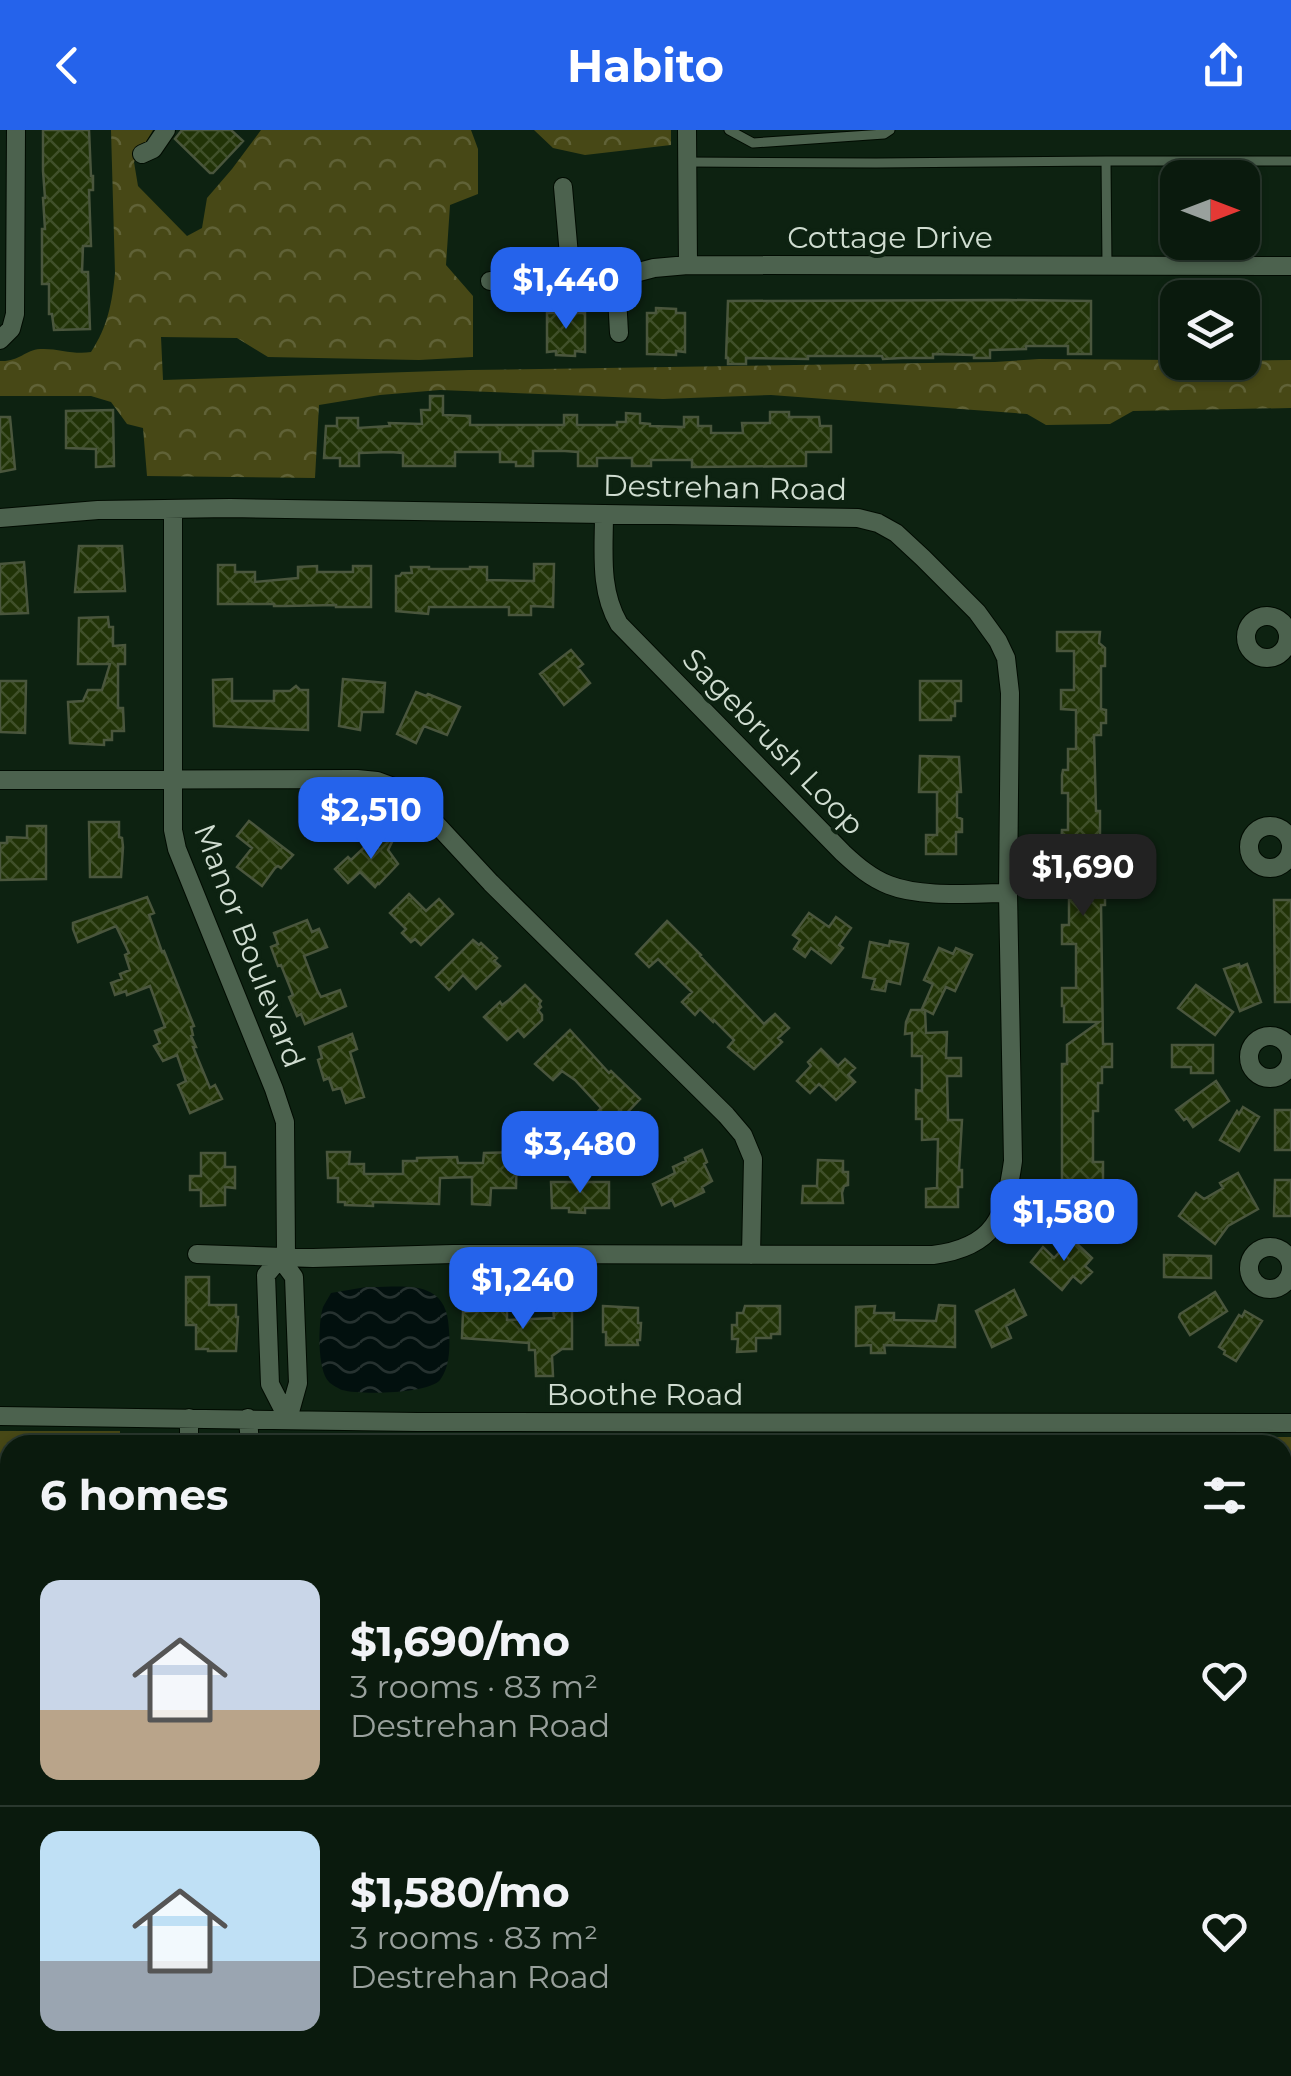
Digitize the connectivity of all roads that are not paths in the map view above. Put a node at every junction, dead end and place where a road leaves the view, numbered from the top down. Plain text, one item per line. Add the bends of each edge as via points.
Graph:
1 (16, 130) edge
2 (166, 130) edge
3 (686, 130) edge
4 (729, 130) edge
5 (890, 130) edge
6 (142, 154) dead end
7 (1106, 161) junction
8 (1291, 161) edge
9 (687, 162) junction
10 (563, 187) dead end
11 (688, 265) junction
12 (1107, 266) junction
13 (1291, 266) edge
14 (571, 278) junction
15 (616, 278) junction
16 (490, 282) dead end
17 (620, 333) dead end
18 (0, 340) edge
19 (173, 510) junction
20 (604, 514) junction
21 (0, 518) edge
22 (0, 780) edge
23 (172, 780) junction
24 (1008, 893) junction
25 (197, 1254) dead end
26 (751, 1255) junction
27 (283, 1257) junction
28 (0, 1416) edge
29 (189, 1418) junction
30 (248, 1418) junction
31 (288, 1419) junction
32 (1291, 1422) edge
33 (189, 1435) edge
34 (249, 1435) edge

1 - 18 street via 14,314
2 - 6 street
3 - 9 street
4 - 5 lane via 753,142
7 - 8 lane
7 - 9 lane
7 - 12 lane
9 - 11 street
10 - 14 street
11 - 12 street, Cottage Drive
11 - 15 street, Cottage Drive
12 - 13 street, Cottage Drive
14 - 15 street, Cottage Drive
14 - 16 street, Cottage Drive
15 - 17 street
19 - 20 street, Destrehan Road
19 - 21 street, Destrehan Road
19 - 23 street
20 - 24 street, Sagebrush Loop via 606,591 619,624 843,854 891,886
20 - 24 street, Destrehan Road via 858,518 896,532 977,612 1006,658
22 - 23 street
23 - 26 street, Manor Boulevard via 357,778 414,800 744,1135 753,1159
23 - 27 street, Manor Boulevard via 178,849 284,1122
24 - 26 street, Destrehan Road via 1013,1162 1001,1216 973,1245 954,1253
25 - 27 street, Destrehan Road
26 - 27 street, Destrehan Road
27 - 31 street, Manor Boulevard via 294,1276 298,1383
27 - 31 street via 266,1274 270,1384
28 - 29 street, Boothe Road
29 - 30 street, Boothe Road
29 - 33 street
30 - 31 street, Boothe Road
30 - 34 street
31 - 32 street, Boothe Road

